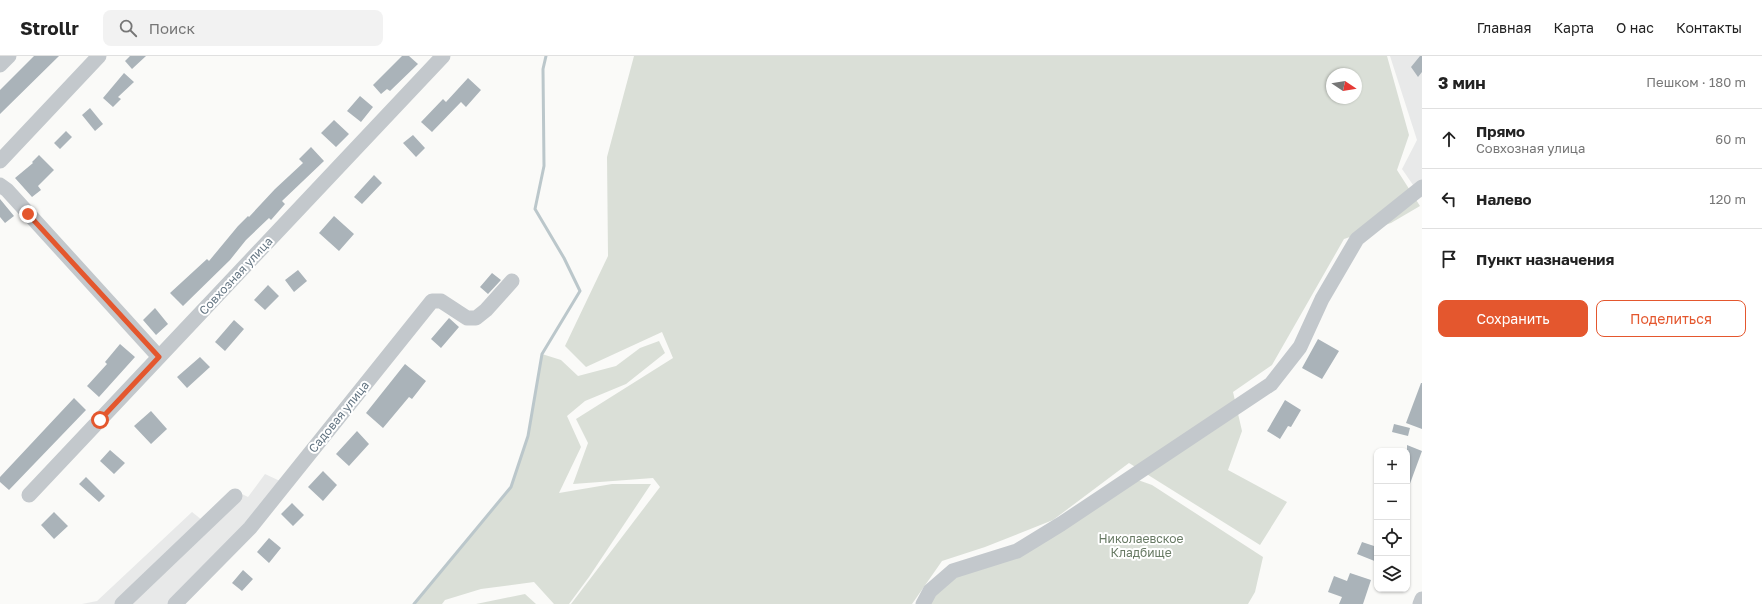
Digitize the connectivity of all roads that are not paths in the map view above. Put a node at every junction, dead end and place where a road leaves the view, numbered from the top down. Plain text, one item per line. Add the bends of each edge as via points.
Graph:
1 (443, 56) edge
2 (94, 57) edge
3 (0, 161) edge
4 (0, 185) edge
5 (1422, 187) edge
6 (512, 281) dead end
7 (159, 357) junction
8 (29, 495) dead end
9 (235, 496) dead end
10 (1422, 600) edge
11 (122, 604) edge
12 (175, 604) edge
13 (923, 604) edge
14 (1420, 604) edge

1 - 7 street, Совхозная улица
2 - 3 street
4 - 7 street
5 - 13 street via 1356,239 1322,299 1300,347 1271,384 1017,551 952,570 930,591
6 - 12 street, Садовая улица via 476,318 467,318 441,300 432,301 250,528
7 - 8 street, Совхозная улица
9 - 11 street
10 - 14 street

